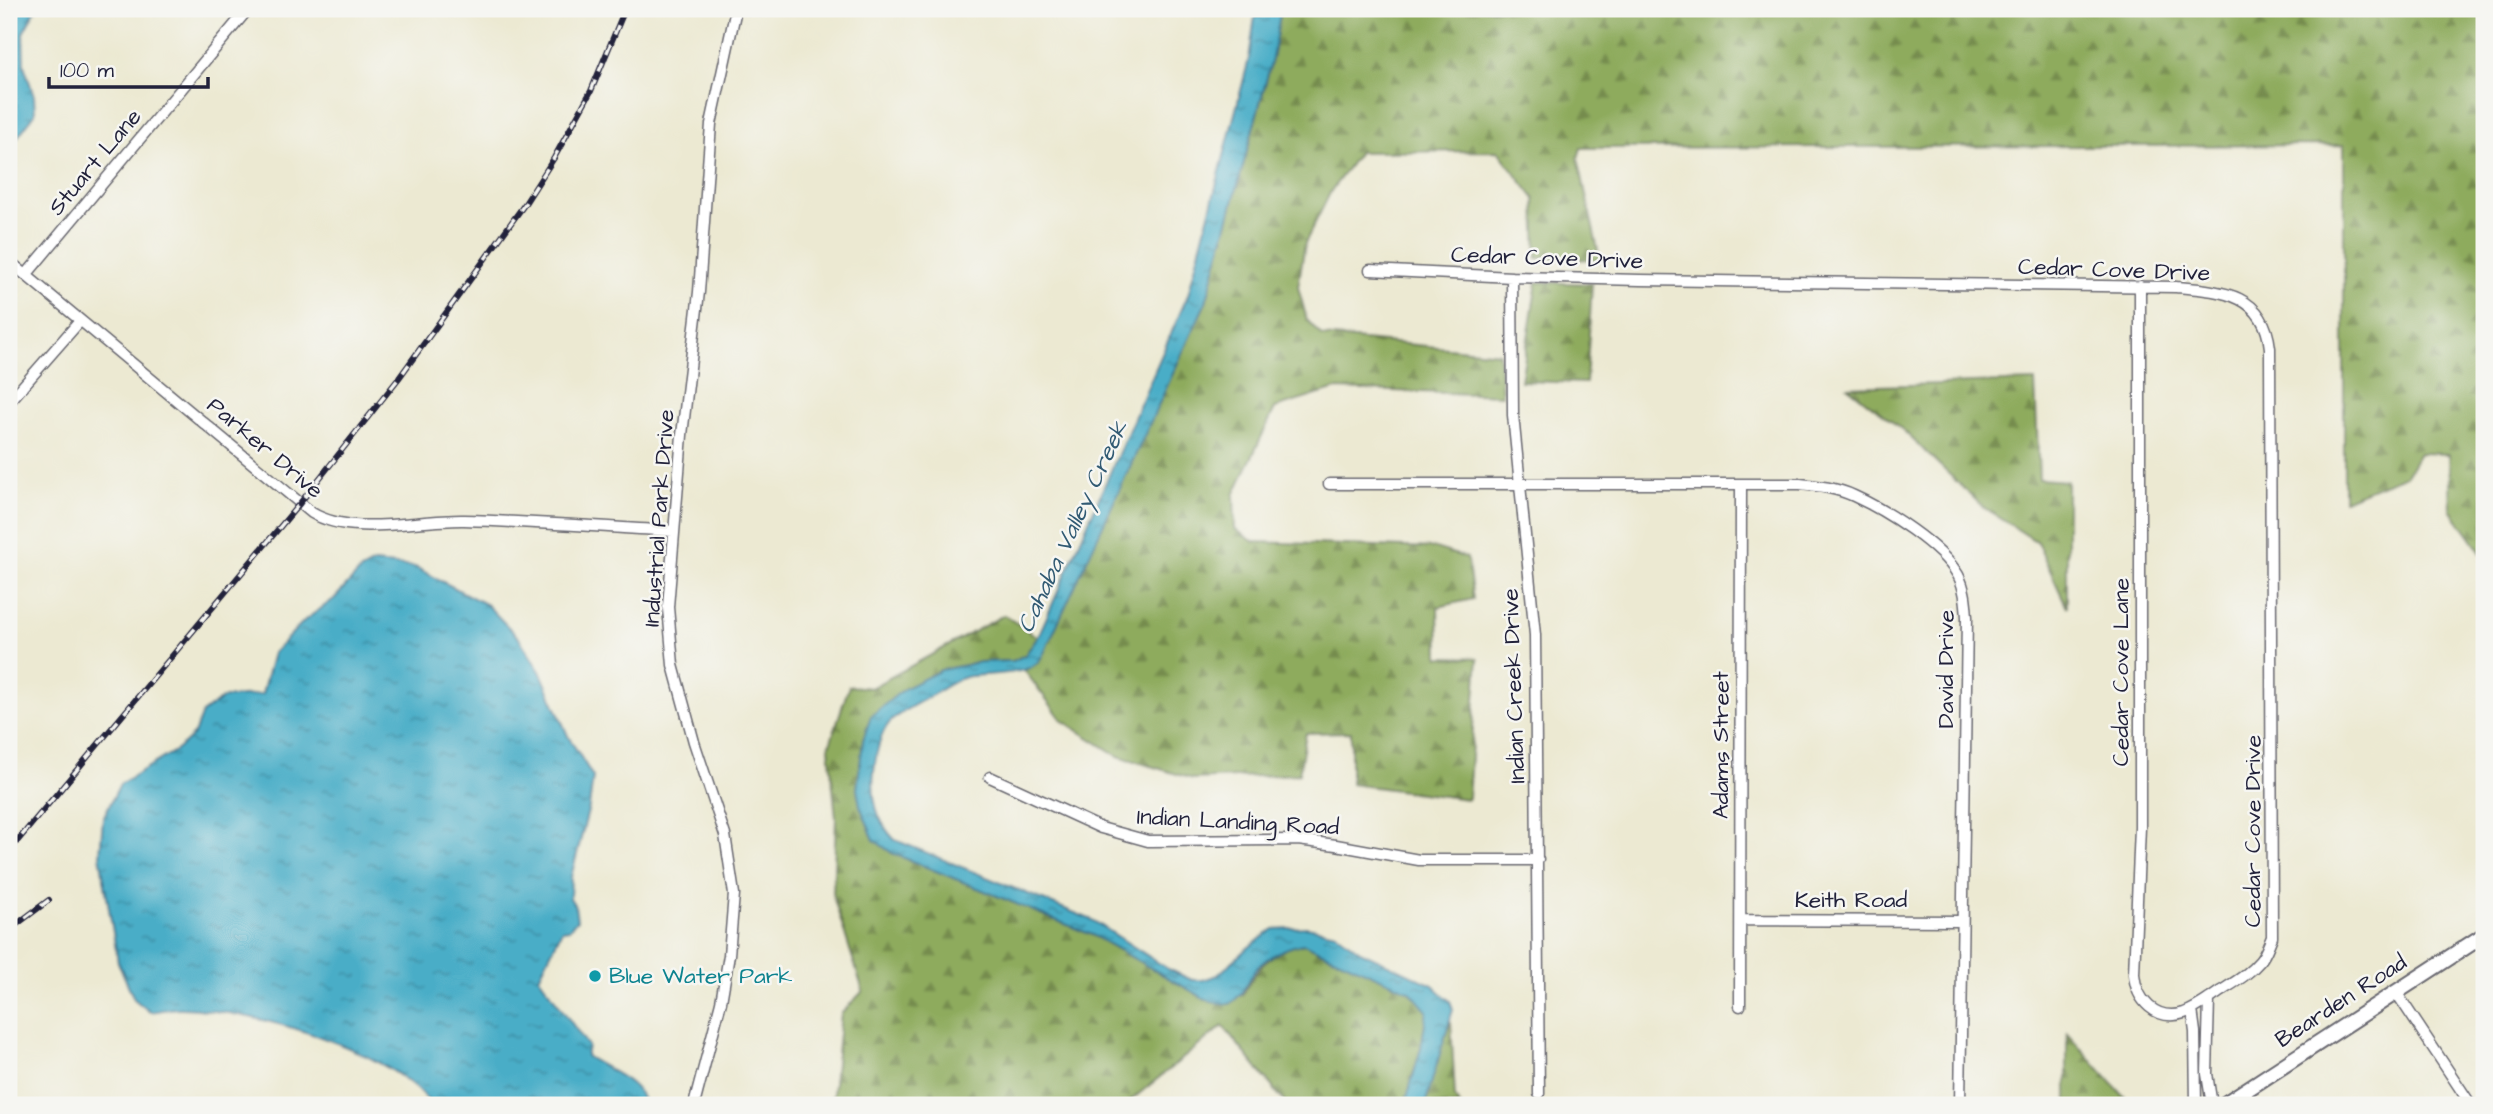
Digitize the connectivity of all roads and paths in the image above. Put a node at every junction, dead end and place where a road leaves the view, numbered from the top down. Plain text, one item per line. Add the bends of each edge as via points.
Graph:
1 (248, 9) edge
2 (736, 9) edge
3 (9, 261) edge
4 (1370, 270) dead end
5 (26, 275) junction
6 (1512, 277) junction
7 (2140, 286) junction
8 (80, 321) junction
9 (9, 402) edge
10 (1521, 483) junction
11 (1329, 484) dead end
12 (1741, 484) junction
13 (673, 531) junction
14 (990, 777) dead end
15 (1538, 860) junction
16 (1741, 920) junction
17 (1962, 920) junction
18 (2484, 935) edge
19 (2396, 992) junction
20 (2209, 999) junction
21 (1740, 1006) dead end
22 (2192, 1010) junction
23 (1539, 1094) dead end
24 (2231, 1103) edge
25 (694, 1105) edge
26 (1960, 1105) edge
27 (2196, 1105) edge
28 (2212, 1105) edge
29 (2470, 1105) edge

1 - 5 street, Stuart Lane
2 - 13 street, Industrial Park Drive via 711,124 699,292
3 - 5 street, Parker Drive
4 - 6 street, Cedar Cove Drive
5 - 8 street, Parker Drive
6 - 7 street, Cedar Cove Drive
6 - 10 street, Indian Creek Drive via 1513,415
7 - 20 street, Cedar Cove Drive via 2207,290 2242,300 2263,318 2270,348 2272,937 2252,970
7 - 22 street, Cedar Cove Lane via 2140,827 2134,974 2140,998 2150,1008 2173,1015
8 - 9 street
8 - 13 street, Parker Drive via 323,520 349,526 460,520
10 - 11 street, David Drive
10 - 12 street, David Drive
10 - 15 street, Indian Creek Drive via 1535,635
12 - 16 street, Adams Street
12 - 17 street, David Drive via 1825,486 1854,495 1935,547 1960,580 1967,617
13 - 25 street, Industrial Park Drive via 668,607 673,666 726,835 734,894 721,1002
14 - 15 street, Indian Landing Road via 1101,828 1148,841 1298,840 1419,860
15 - 23 street, Indian Creek Drive
16 - 17 street, Keith Road
16 - 21 street, Adams Street
17 - 26 street, David Drive
18 - 19 street, Bearden Road
19 - 24 street, Bearden Road
19 - 29 street
20 - 22 street, Cedar Cove Drive
20 - 28 street via 2207,1074
22 - 27 street

